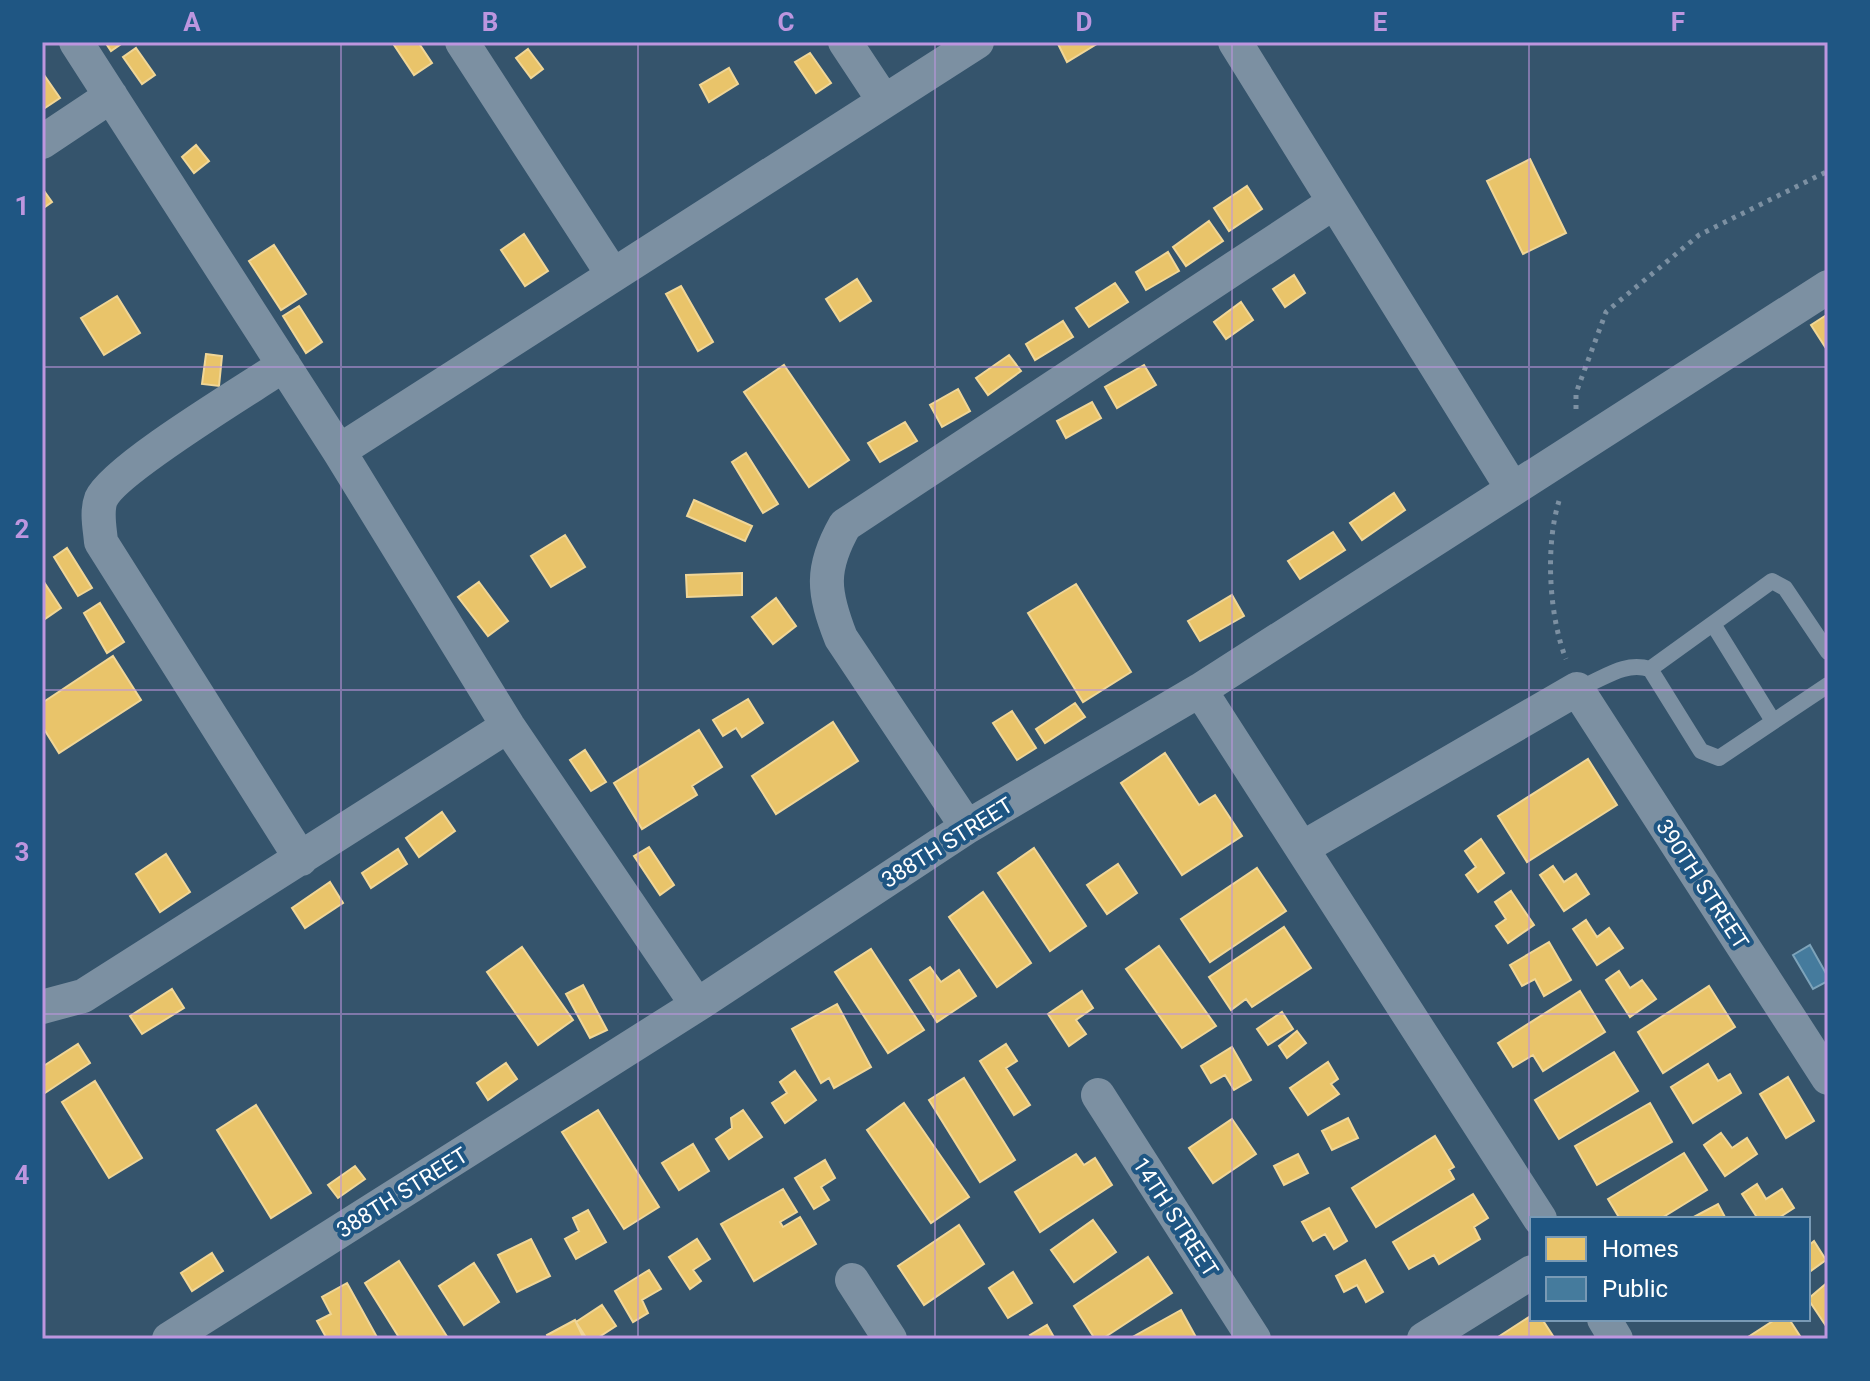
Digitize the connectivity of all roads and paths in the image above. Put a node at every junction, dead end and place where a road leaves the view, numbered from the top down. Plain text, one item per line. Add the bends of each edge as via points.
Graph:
1 (76, 42) edge
2 (462, 42) edge
3 (845, 42) edge
4 (977, 42) edge
5 (1235, 42) edge
6 (111, 96) junction
7 (884, 101) junction
8 (42, 142) edge
9 (1333, 203) junction
10 (613, 275) junction
11 (1828, 287) edge
12 (284, 365) junction
13 (339, 451) junction
14 (1512, 488) junction
15 (1713, 624) junction
16 (1828, 652) edge
17 (1650, 669) junction
18 (1828, 685) edge
19 (1577, 689) junction
20 (1200, 690) junction
21 (1773, 721) junction
22 (508, 726) junction
23 (967, 827) junction
24 (1304, 847) junction
25 (301, 859) junction
26 (697, 1005) junction
27 (42, 1007) edge
28 (1828, 1078) edge
29 (1098, 1095) dead end
30 (1539, 1217) edge
31 (1530, 1273) edge
32 (852, 1280) dead end
33 (1605, 1321) edge
34 (169, 1339) edge
35 (890, 1339) edge
36 (1254, 1339) edge
37 (1424, 1339) edge
38 (1616, 1339) edge

1 - 6 street
2 - 10 street
3 - 7 street
4 - 7 street
5 - 9 street
6 - 8 street
6 - 12 street
7 - 10 street
9 - 14 street
9 - 23 street via 845,525 829,552 825,581 841,638
10 - 13 street
11 - 14 street, 388TH STREET
12 - 13 street
12 - 25 street via 131,468 101,500 99,521 101,542
13 - 22 street
14 - 20 street, 388TH STREET
15 - 16 lane via 1772,581 1785,588
15 - 17 lane
15 - 21 lane
17 - 19 lane via 1637,665 1612,671
17 - 21 lane via 1701,751 1710,757 1719,758
18 - 21 lane
19 - 24 street
19 - 28 street, 390TH STREET
20 - 23 street, 388TH STREET
20 - 24 street
22 - 25 street
22 - 26 street
23 - 26 street, 388TH STREET
24 - 30 street
25 - 27 street via 83,996
26 - 34 street, 388TH STREET
29 - 36 street, 14TH STREET
31 - 37 street
32 - 35 street
33 - 38 street

